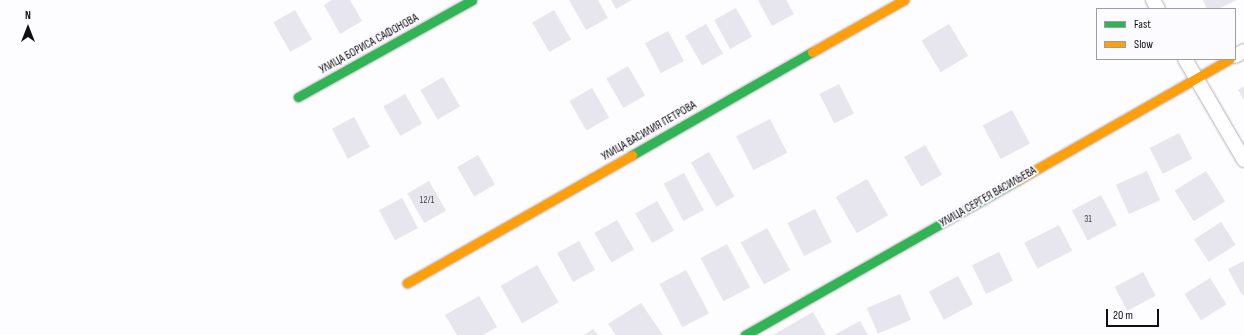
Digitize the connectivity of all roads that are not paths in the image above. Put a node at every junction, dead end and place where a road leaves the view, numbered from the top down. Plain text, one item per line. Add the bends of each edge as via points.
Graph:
1 (472, 0) edge
2 (904, 0) edge
3 (1186, 60) edge
4 (1228, 60) edge
5 (1196, 79) junction
6 (298, 97) dead end
7 (1244, 160) edge
8 (407, 283) dead end
9 (745, 335) edge

1 - 6 street, УЛИЦА БОРИСА САФОНОВА
2 - 8 street, УЛИЦА ВАСИЛИЯ ПЕТРОВА
3 - 5 street
4 - 5 street, УЛИЦА СЕРГЕЯ ВАСИЛЬЕВА
5 - 7 street
5 - 9 street, УЛИЦА СЕРГЕЯ ВАСИЛЬЕВА

